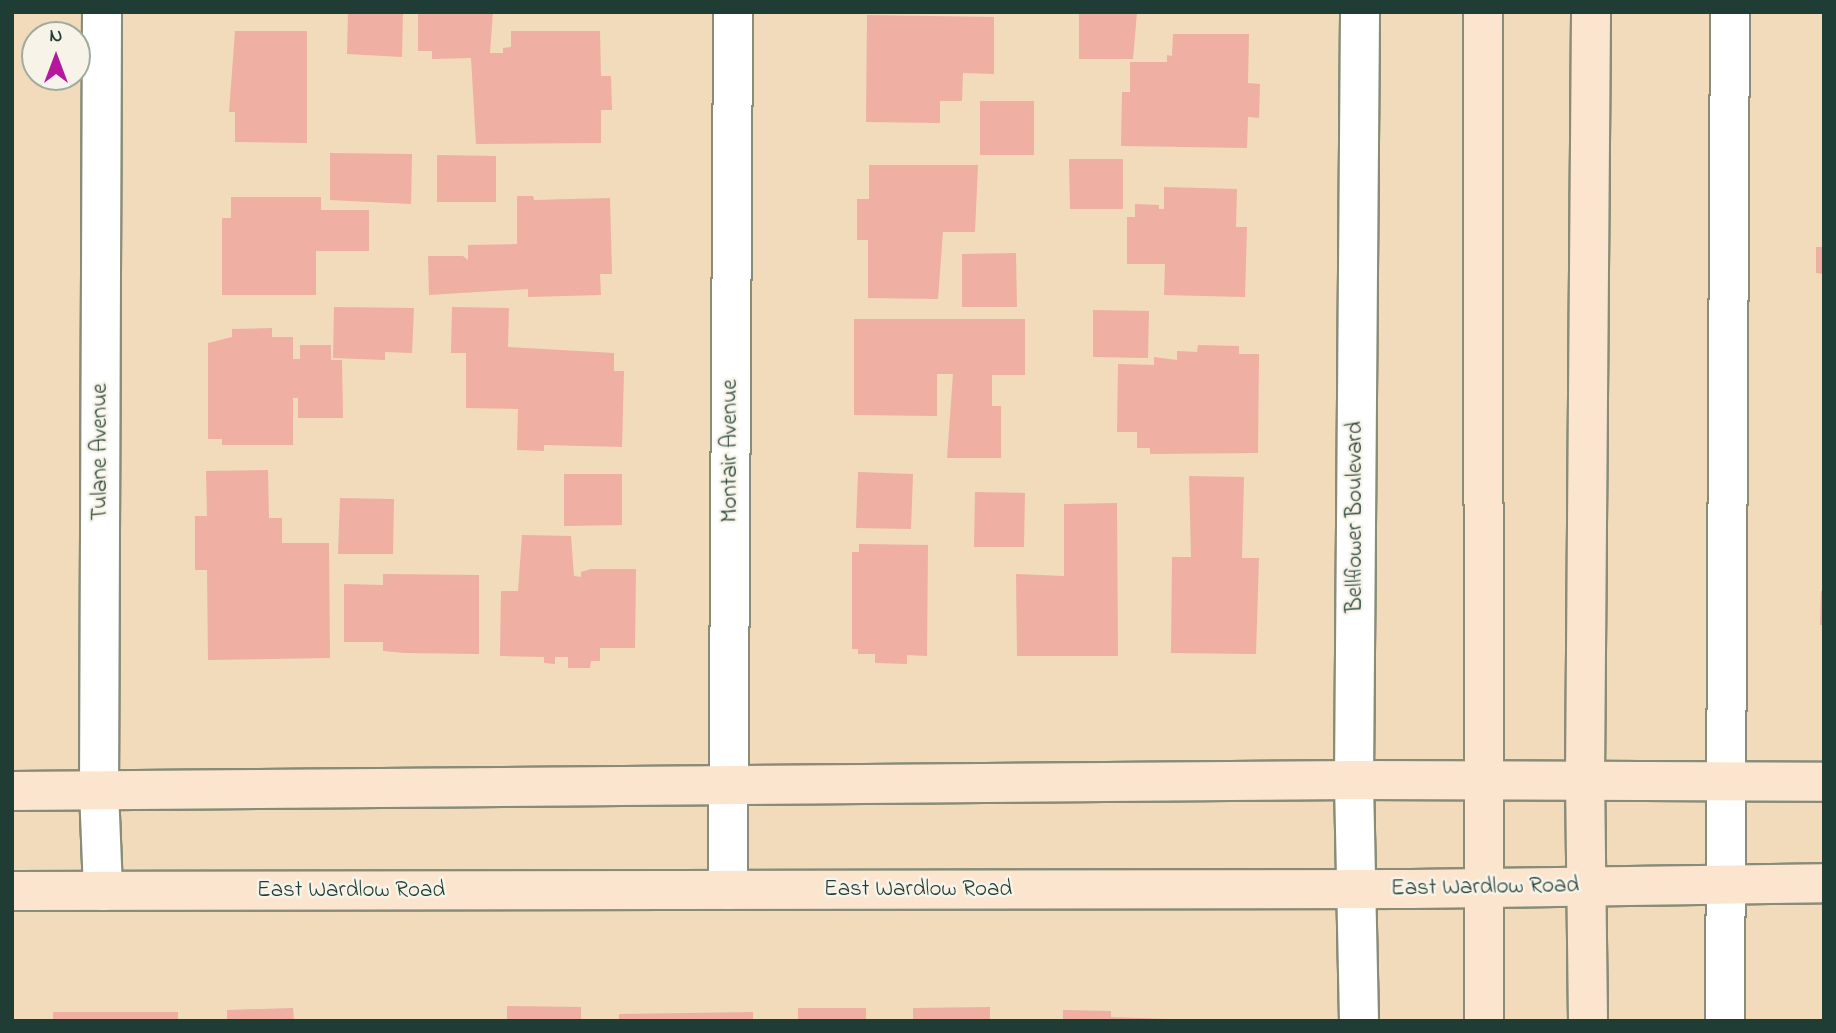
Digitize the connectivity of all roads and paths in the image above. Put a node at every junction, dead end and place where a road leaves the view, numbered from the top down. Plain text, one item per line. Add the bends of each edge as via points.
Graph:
1 (102, 12) edge
2 (733, 12) edge
3 (1360, 12) edge
4 (1483, 12) edge
5 (1591, 12) edge
6 (1730, 12) edge
7 (1585, 779) junction
8 (1354, 780) junction
9 (1482, 781) junction
10 (1729, 782) junction
11 (1824, 782) edge
12 (729, 787) junction
13 (99, 790) junction
14 (12, 791) edge
15 (1727, 881) junction
16 (1824, 883) edge
17 (1587, 887) junction
18 (1484, 888) junction
19 (1357, 889) junction
20 (728, 890) junction
21 (12, 891) edge
22 (103, 891) junction
23 (1359, 1021) edge
24 (1484, 1021) edge
25 (1588, 1021) edge
26 (1725, 1021) edge

1 - 13 street, Tulane Avenue
2 - 12 street, Montair Avenue
3 - 8 street, Bellflower Boulevard
4 - 9 main road
5 - 7 main road
6 - 10 street
7 - 9 main road
7 - 10 main road
7 - 17 main road
8 - 9 main road
8 - 12 main road
8 - 19 street, Bellflower Boulevard
9 - 18 main road
10 - 11 main road
10 - 15 street
12 - 13 main road
12 - 20 street, Montair Avenue
13 - 14 main road
13 - 22 street, Tulane Avenue
15 - 16 main road, East Wardlow Road
15 - 17 main road, East Wardlow Road
15 - 26 street
17 - 18 main road, East Wardlow Road
17 - 25 main road
18 - 19 main road, East Wardlow Road
18 - 24 main road
19 - 20 main road, East Wardlow Road
19 - 23 street, Bellflower Boulevard
20 - 22 main road, East Wardlow Road
21 - 22 main road, East Wardlow Road

